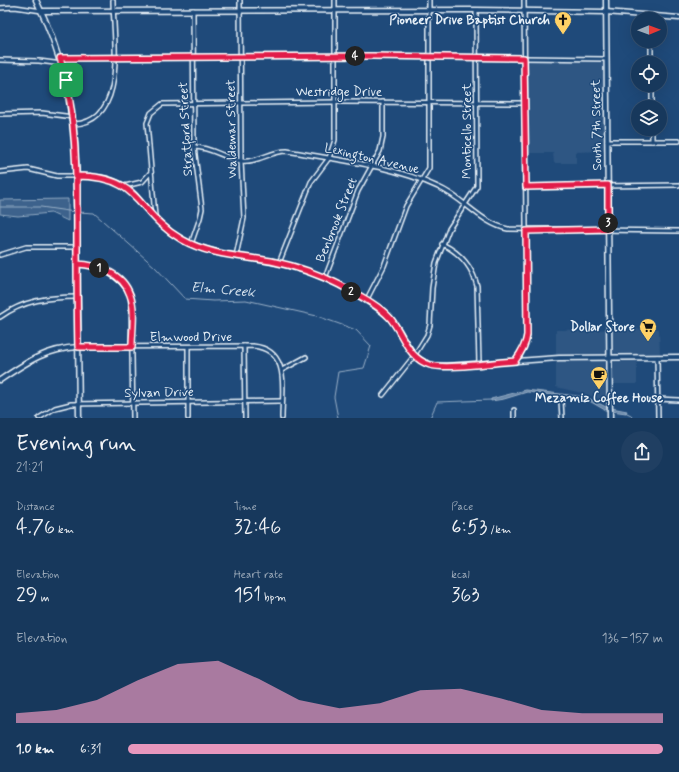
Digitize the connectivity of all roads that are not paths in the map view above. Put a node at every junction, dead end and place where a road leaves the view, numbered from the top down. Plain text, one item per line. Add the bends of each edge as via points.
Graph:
1 (36, 0) edge
2 (113, 0) edge
3 (240, 0) edge
4 (335, 0) edge
5 (429, 0) edge
6 (524, 0) edge
7 (606, 0) edge
8 (0, 8) edge
9 (193, 10) junction
10 (240, 10) junction
11 (335, 10) junction
12 (429, 10) junction
13 (476, 10) junction
14 (42, 11) junction
15 (113, 11) junction
16 (524, 11) junction
17 (606, 12) junction
18 (631, 15) edge
19 (667, 18) edge
20 (679, 18) edge
21 (335, 56) junction
22 (193, 57) junction
23 (241, 57) junction
24 (430, 57) junction
25 (477, 57) junction
26 (60, 58) junction
27 (114, 58) junction
28 (524, 58) junction
29 (606, 59) junction
30 (0, 60) edge
31 (62, 64) junction
32 (241, 102) junction
33 (336, 102) junction
34 (383, 102) junction
35 (430, 102) junction
36 (194, 103) junction
37 (477, 103) junction
38 (525, 103) junction
39 (0, 114) edge
40 (72, 117) junction
41 (74, 124) junction
42 (652, 136) edge
43 (606, 141) junction
44 (652, 141) junction
45 (679, 141) edge
46 (194, 147) junction
47 (329, 158) junction
48 (242, 161) junction
49 (372, 166) junction
50 (0, 172) edge
51 (151, 172) junction
52 (77, 176) junction
53 (422, 181) junction
54 (608, 185) junction
55 (679, 185) edge
56 (125, 186) junction
57 (526, 187) junction
58 (465, 204) junction
59 (154, 216) junction
60 (608, 229) junction
61 (526, 231) junction
62 (679, 231) edge
63 (191, 244) junction
64 (442, 244) junction
65 (77, 247) junction
66 (0, 256) edge
67 (236, 256) junction
68 (279, 263) junction
69 (77, 264) junction
70 (325, 278) junction
71 (78, 297) junction
72 (366, 301) junction
73 (0, 317) edge
74 (244, 346) junction
75 (78, 347) junction
76 (132, 347) junction
77 (188, 347) junction
78 (414, 356) junction
79 (306, 357) dead end
80 (610, 357) junction
81 (657, 357) junction
82 (679, 357) edge
83 (515, 361) junction
84 (478, 364) junction
85 (282, 370) junction
86 (0, 380) edge
87 (383, 395) dead end
88 (658, 399) junction
89 (679, 400) edge
90 (282, 401) junction
91 (561, 401) dead end
92 (188, 402) junction
93 (245, 402) junction
94 (133, 403) junction
95 (79, 404) junction
96 (514, 410) dead end
97 (610, 417) edge
98 (39, 418) edge
99 (79, 418) edge
100 (133, 418) edge
101 (188, 418) edge
102 (245, 418) edge
103 (282, 418) edge
104 (514, 418) edge
105 (562, 418) edge
106 (658, 418) edge

1 - 14 street
2 - 15 street
3 - 10 street, Waldemar Street
4 - 11 street
5 - 12 street
6 - 16 street
7 - 17 street, South 7th Street
8 - 14 street via 15,7
9 - 10 street
9 - 15 street
9 - 22 street, Stratford Street
10 - 11 street
10 - 23 street, Waldemar Street
11 - 12 street
11 - 21 street
12 - 13 street
12 - 24 street
13 - 16 street
13 - 25 street, Monticello Street
14 - 15 street
14 - 26 street
15 - 27 street
16 - 17 street
16 - 28 street
17 - 18 street
17 - 29 street, South 7th Street
19 - 20 street
21 - 23 street
21 - 24 street
21 - 33 street
22 - 23 street
22 - 27 street
22 - 36 street, Stratford Street
23 - 32 street, Waldemar Street
24 - 25 street
24 - 35 street
25 - 28 street
25 - 37 street, Monticello Street
26 - 27 street
26 - 31 street
27 - 41 street via 114,84 109,99 93,120
28 - 29 street
28 - 38 street
29 - 43 street, South 7th Street
30 - 31 street
31 - 40 street
32 - 33 street, Westridge Drive
32 - 36 street, Westridge Drive
32 - 48 street, Waldemar Street
33 - 34 street, Westridge Drive
33 - 47 street via 335,140
34 - 35 street, Westridge Drive
34 - 49 street, Benbrook Street via 383,137 380,151
35 - 37 street, Westridge Drive
35 - 53 street via 430,163
36 - 46 street, Stratford Street
36 - 51 street, Westridge Drive via 167,103 154,109 148,116
37 - 38 street, Westridge Drive
37 - 58 street, Monticello Street via 477,181
38 - 57 street
39 - 40 street via 42,113
40 - 41 street
41 - 52 street
42 - 44 street
43 - 44 street
43 - 54 street, South 7th Street
44 - 45 street
46 - 48 street via 217,151
46 - 63 street, Stratford Street via 202,209
47 - 48 street, Lexington Avenue via 282,151
47 - 49 street, Lexington Avenue
47 - 68 street via 311,182
48 - 67 street, Waldemar Street via 243,224
49 - 53 street, Lexington Avenue
49 - 70 street, Benbrook Street via 358,191
50 - 52 street via 28,169 57,176
51 - 56 street via 142,182
51 - 59 street
52 - 56 street via 108,179
52 - 65 street
53 - 58 street, Lexington Avenue via 439,187
53 - 72 street via 406,206 384,266
54 - 55 street
54 - 57 street
54 - 60 street, South 7th Street
56 - 59 street
57 - 61 street
58 - 61 street, Lexington Avenue via 484,220 495,225
58 - 64 street, Monticello Street
59 - 63 street via 171,232
60 - 61 street, Lexington Avenue
60 - 62 street, Lexington Avenue
60 - 80 street, South 7th Street
61 - 83 street via 527,335 523,349
63 - 67 street via 211,252
64 - 78 street, Monticello Street via 432,288 430,325 424,343
64 - 84 street via 451,248 469,264 476,278
65 - 66 street via 26,247
65 - 69 street
67 - 68 street
68 - 70 street
69 - 71 street
69 - 76 street via 106,270 127,289 132,302
70 - 72 street
71 - 73 street via 41,298 15,307
71 - 75 street
72 - 78 street via 391,319
74 - 77 street, Elmwood Drive
74 - 85 street, Elmwood Drive via 259,346 271,351 277,357
74 - 93 street
75 - 76 street, Elmwood Drive
75 - 86 street, Elmwood Drive via 58,349 40,355
75 - 95 street
76 - 77 street, Elmwood Drive
76 - 94 street
77 - 92 street
78 - 84 street via 436,366
78 - 87 street, Monticello Street
79 - 85 street
80 - 81 street
80 - 83 street
80 - 97 street, South 7th Street
81 - 82 street
81 - 88 street
83 - 84 street
85 - 90 street, Elmwood Drive
88 - 89 street
88 - 106 street
90 - 93 street, Sylvan Drive
90 - 103 street, Elmwood Drive
91 - 105 street
92 - 93 street, Sylvan Drive
92 - 94 street, Sylvan Drive
92 - 101 street
93 - 102 street
94 - 95 street, Sylvan Drive
94 - 100 street
95 - 98 street, Sylvan Drive via 55,408
95 - 99 street
96 - 104 street

